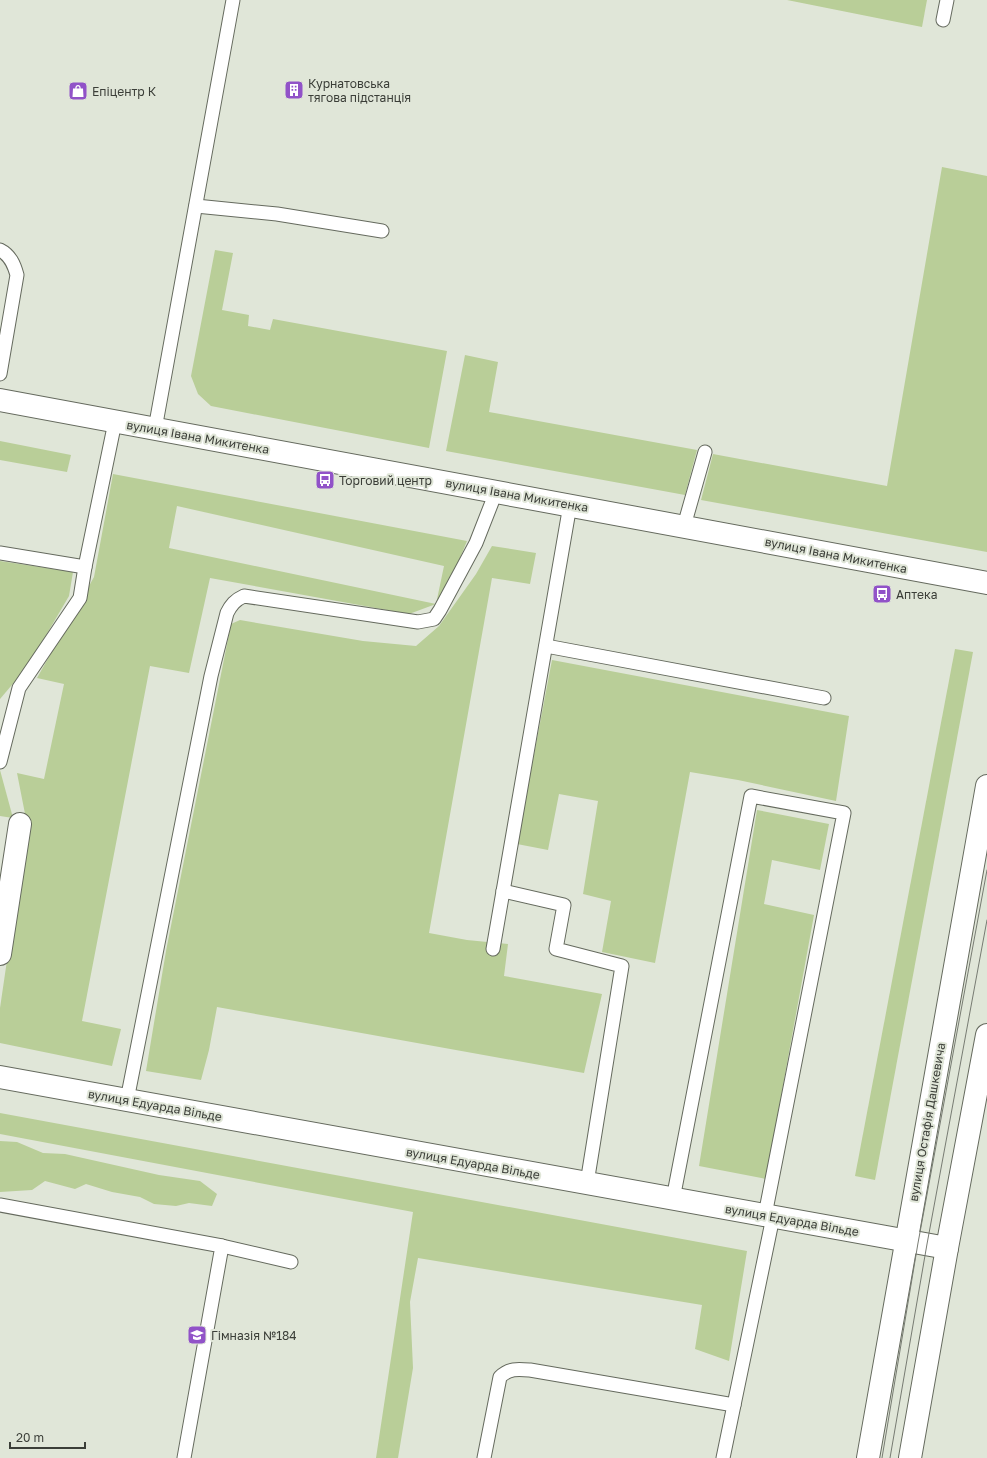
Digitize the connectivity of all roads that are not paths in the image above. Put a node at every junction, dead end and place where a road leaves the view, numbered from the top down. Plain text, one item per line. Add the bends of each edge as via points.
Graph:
1 (233, 0) edge
2 (947, 0) edge
3 (943, 20) dead end
4 (196, 206) junction
5 (382, 231) dead end
6 (0, 250) edge
7 (0, 374) edge
8 (0, 400) edge
9 (115, 422) junction
10 (155, 429) junction
11 (705, 452) dead end
12 (496, 492) junction
13 (570, 505) junction
14 (684, 526) junction
15 (0, 553) edge
16 (85, 567) junction
17 (987, 583) edge
18 (546, 646) junction
19 (824, 698) dead end
20 (0, 762) edge
21 (987, 786) edge
22 (20, 824) dead end
23 (503, 892) junction
24 (493, 949) dead end
25 (0, 954) edge
26 (987, 1035) edge
27 (0, 1077) edge
28 (127, 1100) junction
29 (587, 1183) junction
30 (673, 1199) junction
31 (0, 1205) edge
32 (769, 1216) junction
33 (906, 1240) junction
34 (222, 1246) junction
35 (947, 1248) junction
36 (291, 1262) dead end
37 (734, 1405) junction
38 (184, 1458) edge
39 (484, 1458) edge
40 (723, 1458) edge
41 (868, 1458) edge
42 (910, 1458) edge

1 - 4 lane
2 - 3 lane
4 - 5 lane via 277,214
4 - 10 lane
6 - 7 lane via 14,263 17,275
8 - 9 street, вулиця Івана Микитенка
9 - 10 street, вулиця Івана Микитенка
9 - 16 lane
10 - 12 street, вулиця Івана Микитенка
11 - 14 lane
12 - 13 street, вулиця Івана Микитенка
12 - 28 lane via 476,543 434,619 418,622 244,596 231,605 212,676
13 - 14 street, вулиця Івана Микитенка
13 - 18 lane
14 - 17 street, вулиця Івана Микитенка
15 - 16 lane
16 - 20 lane via 80,598 19,688
18 - 19 lane
18 - 23 lane
21 - 33 street, вулиця Остафія Дашкевича
22 - 25 street
23 - 24 lane
23 - 29 lane via 564,905 556,949 622,966
26 - 35 street
27 - 28 street, вулиця Едуарда Вільде
28 - 29 street, вулиця Едуарда Вільде
29 - 30 street, вулиця Едуарда Вільде
30 - 32 street, вулиця Едуарда Вільде
30 - 32 lane via 751,796 844,813
31 - 34 lane
32 - 33 street, вулиця Едуарда Вільде
32 - 37 lane
33 - 35 street, вулиця Едуарда Вільде
33 - 41 street, вулиця Остафія Дашкевича
34 - 36 lane
34 - 38 lane
35 - 42 street
37 - 39 lane via 514,1369 506,1371 500,1377
37 - 40 lane

